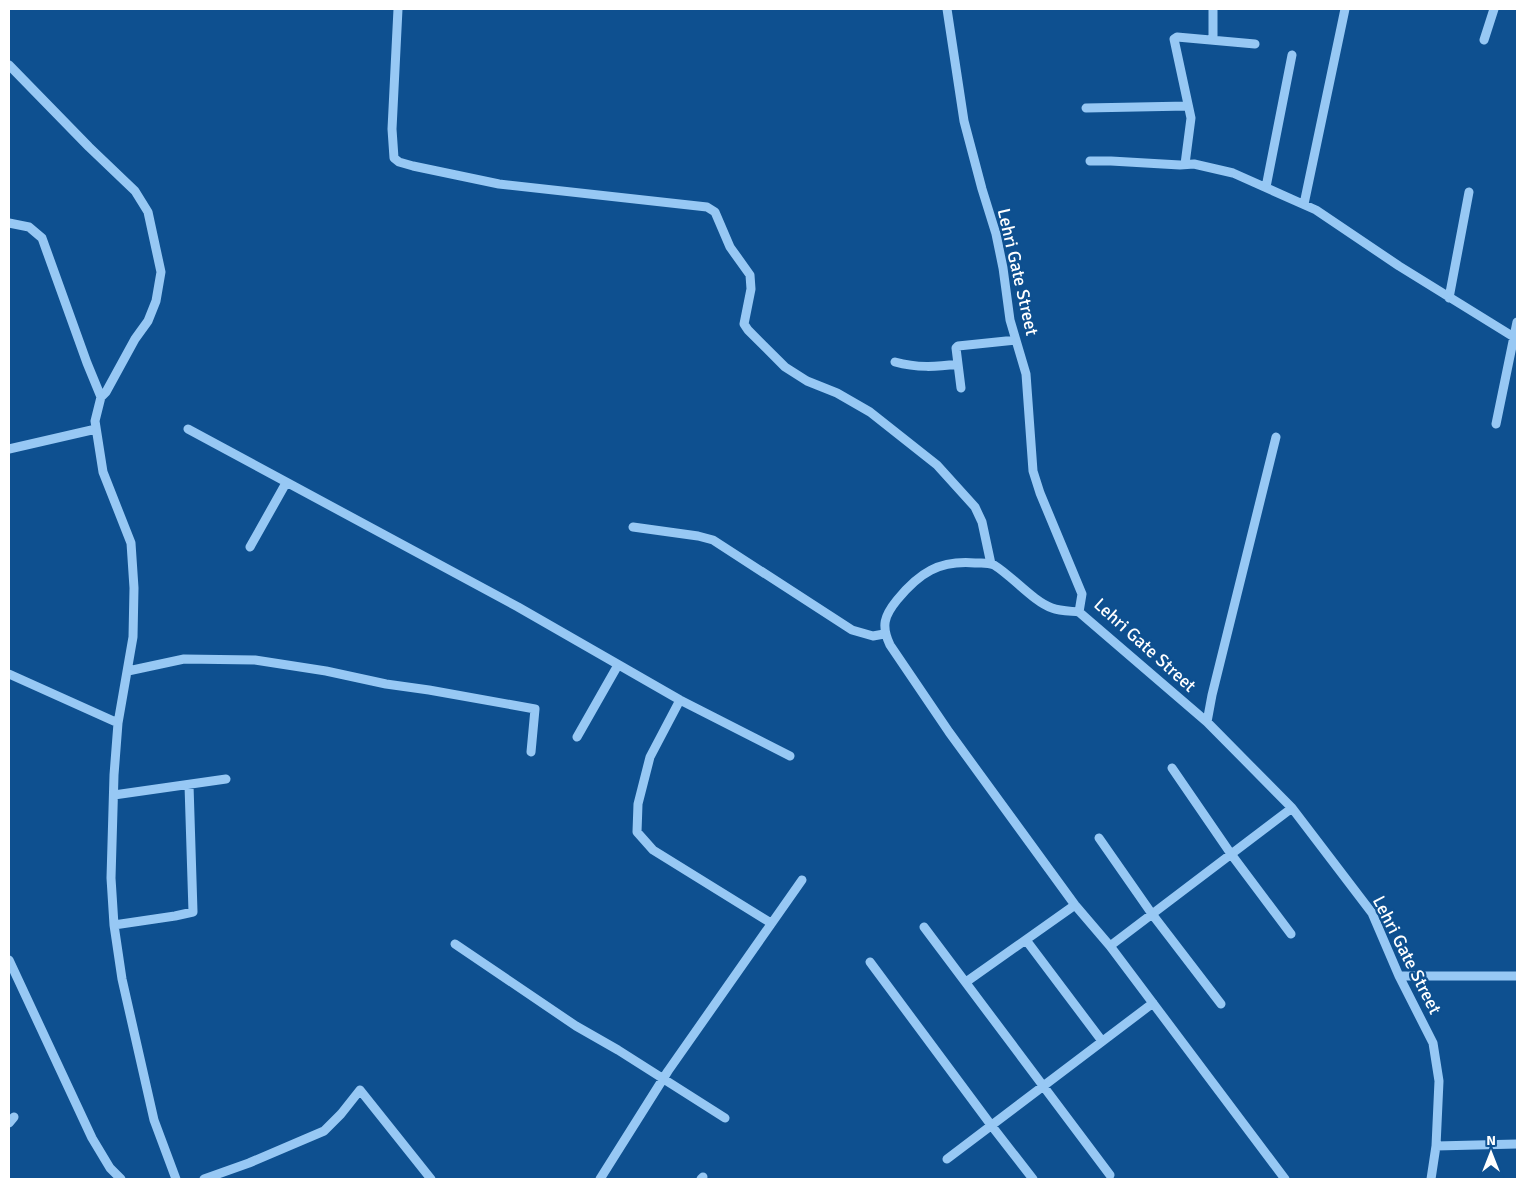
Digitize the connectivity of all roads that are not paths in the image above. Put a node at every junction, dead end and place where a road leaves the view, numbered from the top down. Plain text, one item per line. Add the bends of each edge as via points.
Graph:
1 (398, 9) edge
2 (946, 9) edge
3 (1213, 9) edge
4 (1345, 9) edge
5 (1494, 9) edge
6 (1212, 40) junction
7 (1484, 40) dead end
8 (1255, 44) dead end
9 (1292, 55) dead end
10 (9, 65) edge
11 (1188, 106) junction
12 (1086, 108) dead end
13 (1090, 162) dead end
14 (1185, 164) junction
15 (1266, 187) junction
16 (1469, 192) dead end
17 (1304, 204) junction
18 (9, 223) edge
19 (1449, 298) junction
20 (1517, 322) edge
21 (1516, 339) edge
22 (1016, 340) junction
23 (895, 362) dead end
24 (958, 364) junction
25 (962, 388) dead end
26 (101, 397) junction
27 (1496, 424) dead end
28 (96, 429) junction
29 (188, 429) dead end
30 (1276, 437) dead end
31 (9, 449) edge
32 (286, 482) junction
33 (633, 527) dead end
34 (250, 547) dead end
35 (991, 564) junction
36 (1078, 612) junction
37 (884, 634) junction
38 (618, 665) junction
39 (128, 671) junction
40 (9, 674) edge
41 (680, 700) junction
42 (1207, 722) junction
43 (118, 723) junction
44 (577, 737) dead end
45 (531, 752) dead end
46 (790, 756) dead end
47 (1172, 768) dead end
48 (226, 779) dead end
49 (189, 785) junction
50 (114, 795) junction
51 (1292, 808) junction
52 (1099, 838) dead end
53 (1231, 854) junction
54 (802, 880) dead end
55 (1075, 905) junction
56 (1152, 914) junction
57 (771, 924) junction
58 (114, 925) junction
59 (924, 927) dead end
60 (1291, 934) dead end
61 (1026, 940) junction
62 (455, 944) dead end
63 (1110, 946) junction
64 (9, 960) edge
65 (870, 962) dead end
66 (1399, 976) junction
67 (1517, 976) edge
68 (966, 982) junction
69 (1153, 1003) junction
70 (1221, 1004) dead end
71 (1102, 1041) junction
72 (664, 1078) junction
73 (1043, 1086) junction
74 (725, 1118) dead end
75 (991, 1125) junction
76 (1517, 1144) edge
77 (1436, 1146) junction
78 (947, 1159) dead end
79 (1110, 1175) dead end
80 (121, 1179) edge
81 (176, 1179) edge
82 (204, 1179) edge
83 (431, 1179) edge
84 (600, 1179) edge
85 (1034, 1179) edge
86 (1285, 1179) edge
87 (1431, 1179) edge

1 - 35 street via 392,128 394,158 413,166 499,184 707,207 715,212 730,247 750,275 744,324 748,330 784,367 870,412 937,465 975,507 982,522
2 - 22 street, Lehri Gate Street via 964,121 996,234
3 - 6 street
4 - 17 street
5 - 7 street
6 - 8 street
6 - 11 street via 1174,39
9 - 15 street
10 - 26 street via 135,191 148,212 160,272 156,301 148,321
11 - 12 street
11 - 14 street via 1191,118
13 - 14 street
14 - 15 street via 1233,174
15 - 17 street
16 - 19 street
17 - 19 street
18 - 26 street via 28,227 42,238
19 - 21 street
20 - 21 street
21 - 27 street
22 - 24 street via 958,346
22 - 36 street, Lehri Gate Street via 1026,374 1033,471 1082,594
23 - 24 street via 911,367
24 - 25 street
26 - 28 street
28 - 31 street
28 - 39 street via 103,472 131,543 133,637
29 - 32 street
30 - 42 street
32 - 34 street
32 - 38 street via 518,607
33 - 37 street via 713,540 852,630 873,636
35 - 36 street via 1052,608
35 - 37 street via 958,561 930,569 913,581 895,603 884,621
36 - 42 street, Lehri Gate Street
37 - 55 street via 949,732
38 - 41 street
38 - 44 street
39 - 43 street
39 - 45 street via 184,659 255,660 535,709
40 - 43 street
41 - 46 street
41 - 57 street via 650,757 638,804 637,832 653,850
42 - 51 street, Lehri Gate Street
43 - 50 street
47 - 53 street
48 - 49 street
49 - 50 street
49 - 58 street via 193,912
50 - 58 street via 111,878
51 - 53 street
51 - 66 street, Lehri Gate Street via 1372,913
52 - 56 street
53 - 56 street
53 - 60 street
54 - 57 street
55 - 61 street
55 - 63 street
56 - 63 street
56 - 70 street
57 - 72 street
58 - 81 street via 122,979 154,1120
59 - 68 street
61 - 68 street
61 - 71 street
62 - 72 street via 576,1026
63 - 69 street
64 - 80 street via 92,1138 110,1168
65 - 75 street
66 - 67 street
66 - 77 street, Lehri Gate Street via 1434,1043 1439,1082
68 - 73 street
69 - 71 street
69 - 86 street
71 - 73 street
72 - 74 street
72 - 84 street
73 - 75 street
73 - 79 street
75 - 78 street
75 - 85 street
76 - 77 street
77 - 87 street, Lehri Gate Street
82 - 83 street via 324,1131 360,1090

